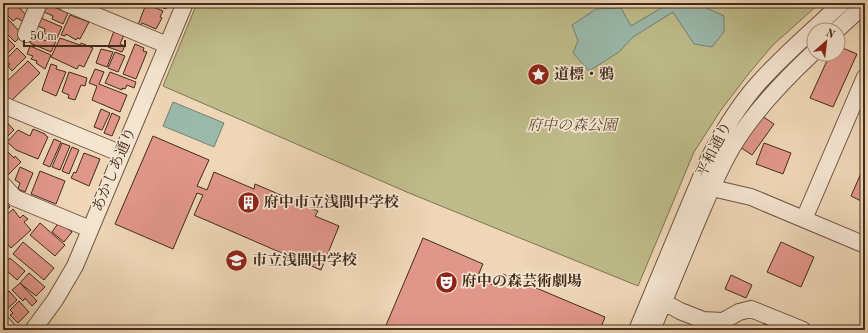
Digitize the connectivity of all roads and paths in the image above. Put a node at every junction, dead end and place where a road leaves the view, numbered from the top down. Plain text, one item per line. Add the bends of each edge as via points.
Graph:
1 (39, 3) edge
2 (66, 3) edge
3 (185, 3) edge
4 (842, 3) edge
5 (865, 4) edge
6 (826, 9) edge
7 (846, 22) edge
8 (26, 34) dead end
9 (167, 45) junction
10 (806, 60) edge
11 (865, 77) edge
12 (3, 105) edge
13 (122, 154) junction
14 (3, 185) edge
15 (712, 188) junction
16 (804, 219) junction
17 (90, 229) junction
18 (865, 245) edge
19 (664, 302) junction
20 (3, 324) edge
21 (8, 330) edge
22 (33, 330) edge
23 (637, 330) edge
24 (652, 330) edge
25 (803, 330) edge

1 - 8 street
2 - 9 street
3 - 9 street, あかしあ通り
4 - 6 street, 平和通り
5 - 7 street
6 - 23 street, 平和通り via 763,77 720,136 708,158
9 - 13 street, あかしあ通り
10 - 15 street via 747,125
11 - 16 street
12 - 13 street
13 - 17 street, あかしあ通り
14 - 17 street via 15,198
15 - 16 street via 751,197
15 - 19 street
16 - 18 street
17 - 22 street, あかしあ通り via 62,290
19 - 24 street
19 - 25 street via 703,320 722,321 739,312 752,309
20 - 21 street

